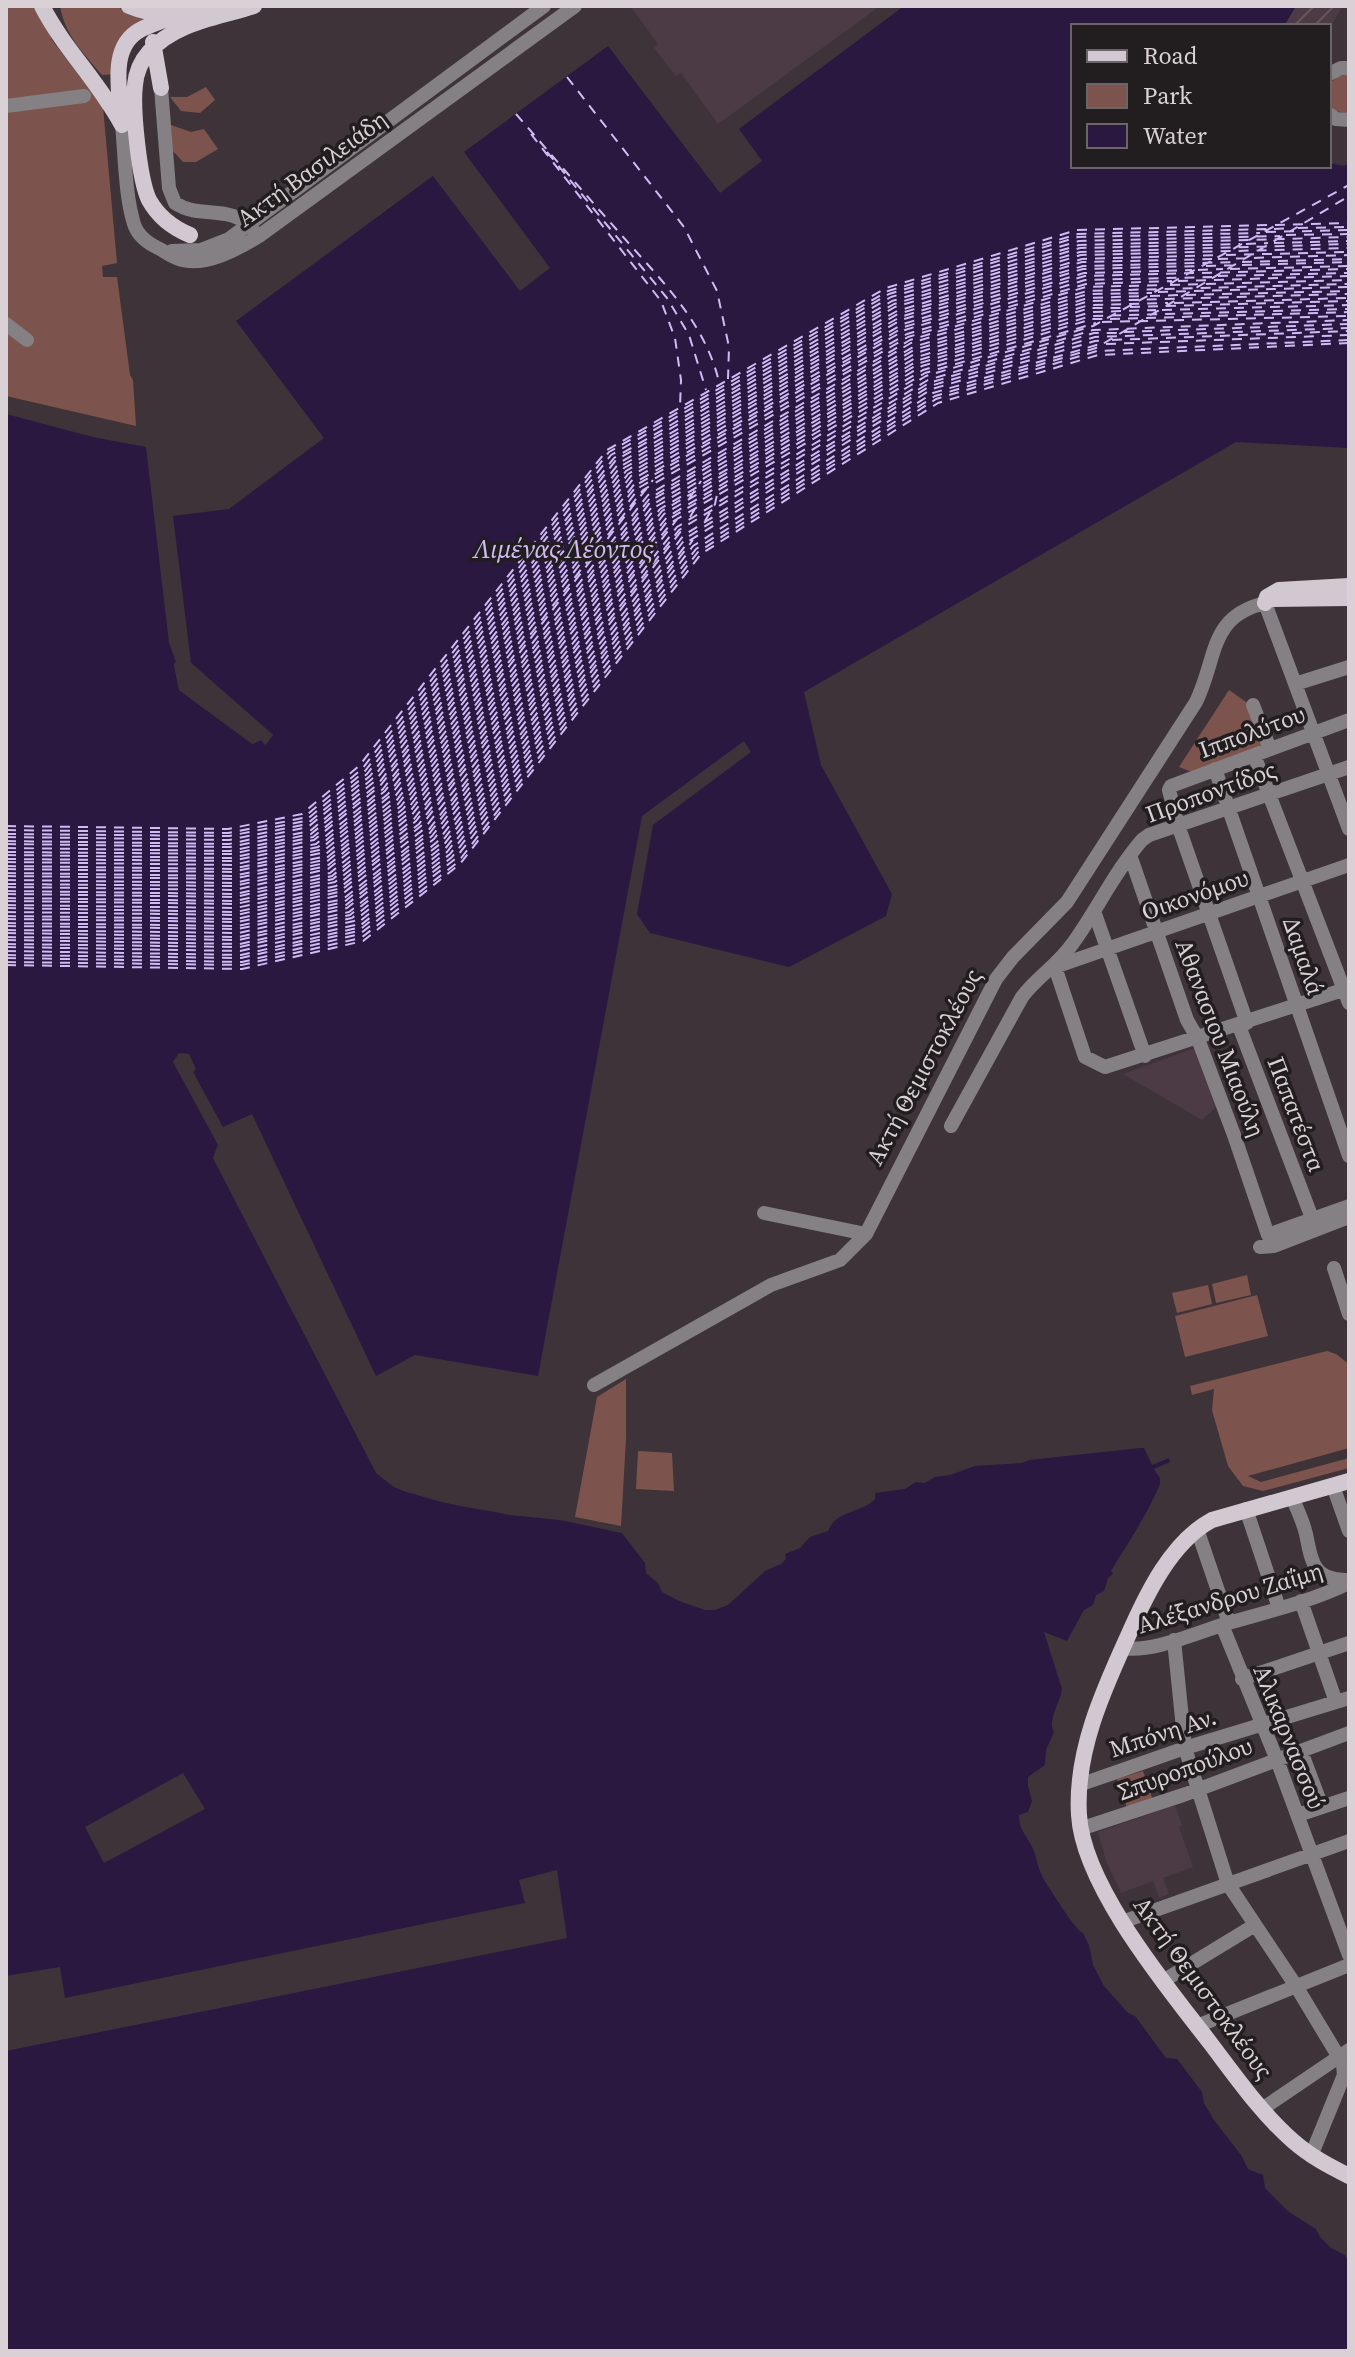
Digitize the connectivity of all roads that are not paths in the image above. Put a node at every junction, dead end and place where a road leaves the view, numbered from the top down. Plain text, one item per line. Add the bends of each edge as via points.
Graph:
1 (42, 6) edge
2 (52, 6) edge
3 (129, 6) edge
4 (146, 6) edge
5 (220, 6) edge
6 (254, 6) edge
7 (544, 6) edge
8 (575, 6) edge
9 (175, 15) junction
10 (59, 34) junction
11 (161, 88) joint
12 (84, 96) dead end
13 (6, 106) edge
14 (122, 125) junction
15 (249, 224) junction
16 (190, 235) joint
17 (259, 236) junction
18 (229, 239) junction
19 (164, 251) junction
20 (6, 324) edge
21 (27, 340) dead end
22 (1349, 586) edge
23 (1349, 598) edge
24 (1266, 600) junction
25 (1349, 667) edge
26 (1295, 684) junction
27 (1253, 705) dead end
28 (1349, 720) edge
29 (1314, 732) junction
30 (1270, 749) junction
31 (1254, 755) junction
32 (1349, 767) edge
33 (1215, 769) junction
34 (1329, 774) junction
35 (1171, 786) joint
36 (1269, 794) junction
37 (1229, 808) junction
38 (1348, 824) edge
39 (1178, 825) junction
40 (1130, 855) junction
41 (1349, 865) edge
42 (1302, 882) junction
43 (1259, 897) junction
44 (1094, 911) junction
45 (1208, 914) junction
46 (1156, 932) junction
47 (1107, 949) junction
48 (1055, 967) junction
49 (1347, 994) edge
50 (1297, 1006) junction
51 (1243, 1024) junction
52 (1198, 1039) junction
53 (1145, 1056) junction
54 (951, 1126) dead end
55 (1349, 1156) edge
56 (1349, 1206) edge
57 (764, 1213) dead end
58 (1349, 1217) edge
59 (1312, 1218) junction
60 (866, 1234) junction
61 (1264, 1241) junction
62 (1334, 1268) dead end
63 (1348, 1306) edge
64 (594, 1385) dead end
65 (1341, 1483) edge
66 (1292, 1497) junction
67 (1246, 1509) junction
68 (1197, 1529) junction
69 (1349, 1531) edge
70 (1349, 1581) edge
71 (1301, 1601) junction
72 (1279, 1608) junction
73 (1226, 1624) junction
74 (1174, 1640) junction
75 (1349, 1643) edge
76 (1122, 1648) junction
77 (1319, 1653) junction
78 (1242, 1679) junction
79 (1342, 1700) edge
80 (1262, 1725) junction
81 (1349, 1733) edge
82 (1185, 1748) junction
83 (1301, 1751) junction
84 (1277, 1760) junction
85 (1079, 1785) junction
86 (1196, 1790) junction
87 (1349, 1798) edge
88 (1322, 1807) junction
89 (1298, 1815) junction
90 (1080, 1829) junction
91 (1349, 1841) edge
92 (1311, 1854) junction
93 (1228, 1884) junction
94 (1122, 1922) junction
95 (1255, 1925) junction
96 (1349, 1955) edge
97 (1349, 1965) edge
98 (1163, 1981) junction
99 (1296, 1986) junction
100 (1197, 2026) junction
101 (1344, 2054) edge
102 (1262, 2109) junction
103 (1311, 2156) junction
104 (1349, 2176) edge

1 - 10 main road
2 - 10 main road
3 - 9 main road
4 - 11 main road
5 - 9 main road
6 - 16 main road via 177,29 140,67 134,96 149,199 165,219
7 - 15 street, Ακτή Βασιλειάδη
8 - 17 street, Ακτή Βασιλειάδη
9 - 14 main road via 133,35 123,47
10 - 14 main road
11 - 15 street via 169,188 175,203 194,211 232,214
12 - 13 street
14 - 19 street via 135,229
15 - 17 street
15 - 18 street, Ακτή Βασιλειάδη
16 - 18 street
17 - 19 street, Ακτή Βασιλειάδη via 201,260 183,260
18 - 19 street, Ακτή Βασιλειάδη via 201,250
20 - 21 street
22 - 24 main road via 1279,590
23 - 24 main road
24 - 26 street
24 - 60 street, Ακτή Θεμιστοκλέους via 1224,625 1203,687 1177,732 1067,902 996,979
25 - 26 street
26 - 29 street
27 - 30 street
28 - 29 street, Ιππολύτου
29 - 30 street, Ιππολύτου
29 - 34 street
30 - 31 street, Ιππολύτου
31 - 33 street, Ιππολύτου
31 - 36 street
32 - 34 street, Προποντίδος
33 - 35 street, Ιππολύτου
33 - 37 street, Δαμαλά
34 - 36 street, Προποντίδος
34 - 38 street
35 - 39 street, Παπατέστα via 1168,795
36 - 37 street, Προποντίδος
36 - 42 street
37 - 39 street, Προποντίδος
37 - 43 street, Δαμαλά
39 - 40 street, Προποντίδος via 1149,835
39 - 45 street, Παπατέστα
40 - 44 street, Προποντίδος
40 - 46 street, Αθανασιου Μιαούλη
41 - 42 street, Οικονόμου
42 - 43 street, Οικονόμου
42 - 49 street
43 - 45 street, Οικονόμου
43 - 50 street, Δαμαλά
44 - 47 street
44 - 48 street, Προποντίδος
45 - 46 street, Οικονόμου
45 - 51 street, Παπατέστα
46 - 47 street, Οικονόμου
46 - 52 street, Αθανασιου Μιαούλη
47 - 48 street, Οικονόμου
47 - 53 street
48 - 53 street via 1085,1057 1105,1067
48 - 54 street via 1022,997
49 - 50 street
50 - 51 street
50 - 55 street, Δαμαλά
51 - 52 street
51 - 59 street, Παπατέστα
52 - 53 street
52 - 61 street, Αθανασιου Μιαούλη
56 - 59 street
57 - 60 street
58 - 61 street via 1274,1246
59 - 61 street
60 - 64 street, Ακτή Θεμιστοκλέους via 840,1260 771,1285
62 - 63 street
65 - 66 main road
65 - 69 street
66 - 67 main road
66 - 70 street via 1314,1567
67 - 68 main road
67 - 72 street
68 - 73 street, Αλικαρνασσού
68 - 76 main road, Ακτή Θεμιστοκλέους via 1151,1590
70 - 71 street, Αλέξανδρου Ζαΐμη
71 - 72 street, Αλέξανδρου Ζαΐμη
71 - 77 street
72 - 73 street, Αλέξανδρου Ζαΐμη
73 - 74 street, Αλέξανδρου Ζαΐμη
73 - 78 street, Αλικαρνασσού
74 - 76 street, Αλέξανδρου Ζαΐμη
74 - 82 street
75 - 77 street
76 - 85 main road, Ακτή Θεμιστοκλέους via 1097,1709
77 - 78 street
77 - 79 street
78 - 80 street, Αλικαρνασσού
79 - 80 street, Μπόνη Αν.
80 - 82 street, Μπόνη Αν.
80 - 84 street, Αλικαρνασσού
81 - 83 street, Σπυροπούλου
82 - 85 street, Μπόνη Αν.
82 - 86 street
83 - 84 street, Σπυροπούλου
83 - 88 street
84 - 86 street, Σπυροπούλου
84 - 89 street, Αλικαρνασσού
85 - 90 main road, Ακτή Θεμιστοκλέους
86 - 90 street, Σπυροπούλου
86 - 93 street
87 - 88 street
88 - 89 street
89 - 92 street, Αλικαρνασσού
90 - 94 main road, Ακτή Θεμιστοκλέους via 1093,1868
91 - 92 street
92 - 93 street
92 - 96 street, Αλικαρνασσού
93 - 94 street
93 - 95 street
94 - 98 main road, Ακτή Θεμιστοκλέους
95 - 98 street
95 - 99 street
97 - 99 street
98 - 100 main road, Ακτή Θεμιστοκλέους
99 - 100 street
99 - 101 street
100 - 102 main road, Ακτή Θεμιστοκλέους
101 - 102 street
101 - 103 street via 1344,2075
102 - 103 main road, Ακτή Θεμιστοκλέους
103 - 104 main road, Ακτή Θεμιστοκλέους

